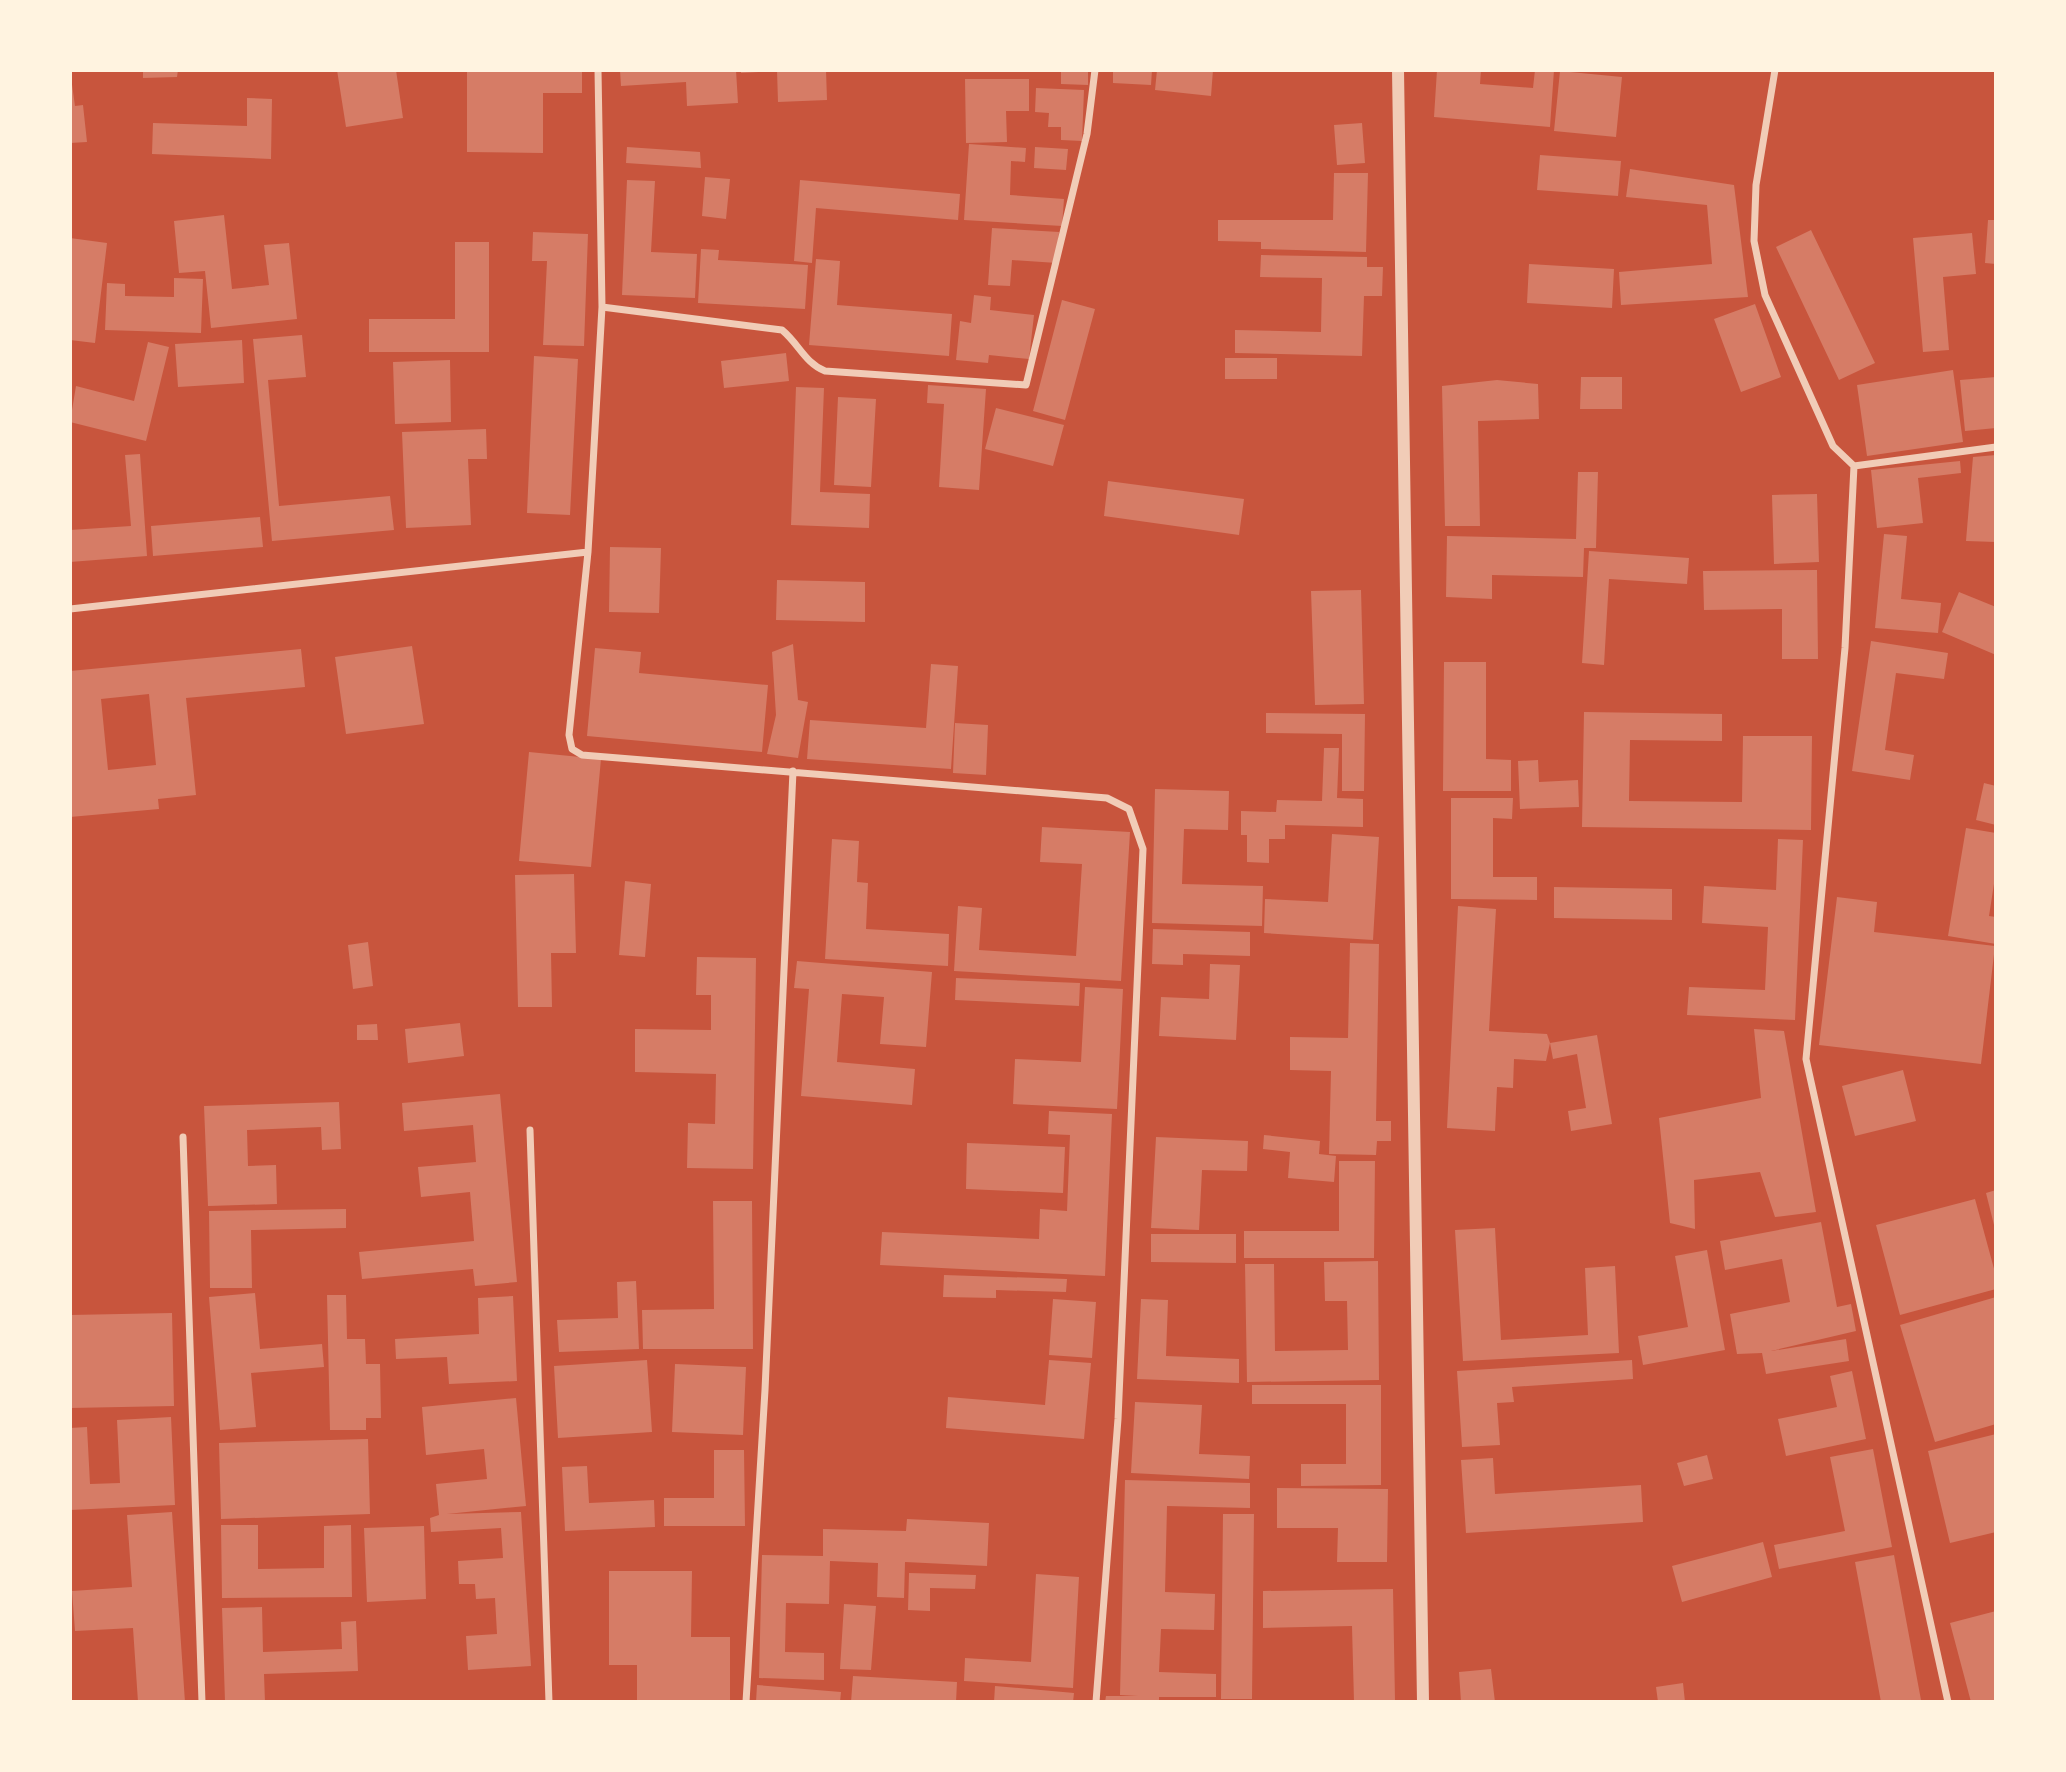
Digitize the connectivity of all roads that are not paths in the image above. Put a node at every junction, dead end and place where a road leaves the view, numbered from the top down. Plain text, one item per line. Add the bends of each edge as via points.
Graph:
1 (598, 70) edge
2 (1095, 70) edge
3 (1398, 70) edge
4 (1775, 70) edge
5 (602, 307) junction
6 (1996, 447) edge
7 (1854, 467) junction
8 (588, 552) junction
9 (70, 609) edge
10 (793, 772) junction
11 (530, 1130) dead end
12 (183, 1137) dead end
13 (202, 1702) edge
14 (548, 1702) edge
15 (746, 1702) edge
16 (1096, 1702) edge
17 (1423, 1702) edge
18 (1948, 1702) edge

1 - 5 street
2 - 5 street via 1087,134 1027,385 825,371 810,365 782,330
3 - 17 street
4 - 7 street via 1756,185 1754,241 1765,295 1833,446
5 - 8 street
6 - 7 street
7 - 18 street via 1845,648 1806,1059
8 - 9 street
8 - 10 street via 569,735 572,749 582,755
10 - 15 street via 766,1376
10 - 16 street via 1107,798 1129,809 1143,849 1118,1419
11 - 14 street
12 - 13 street

